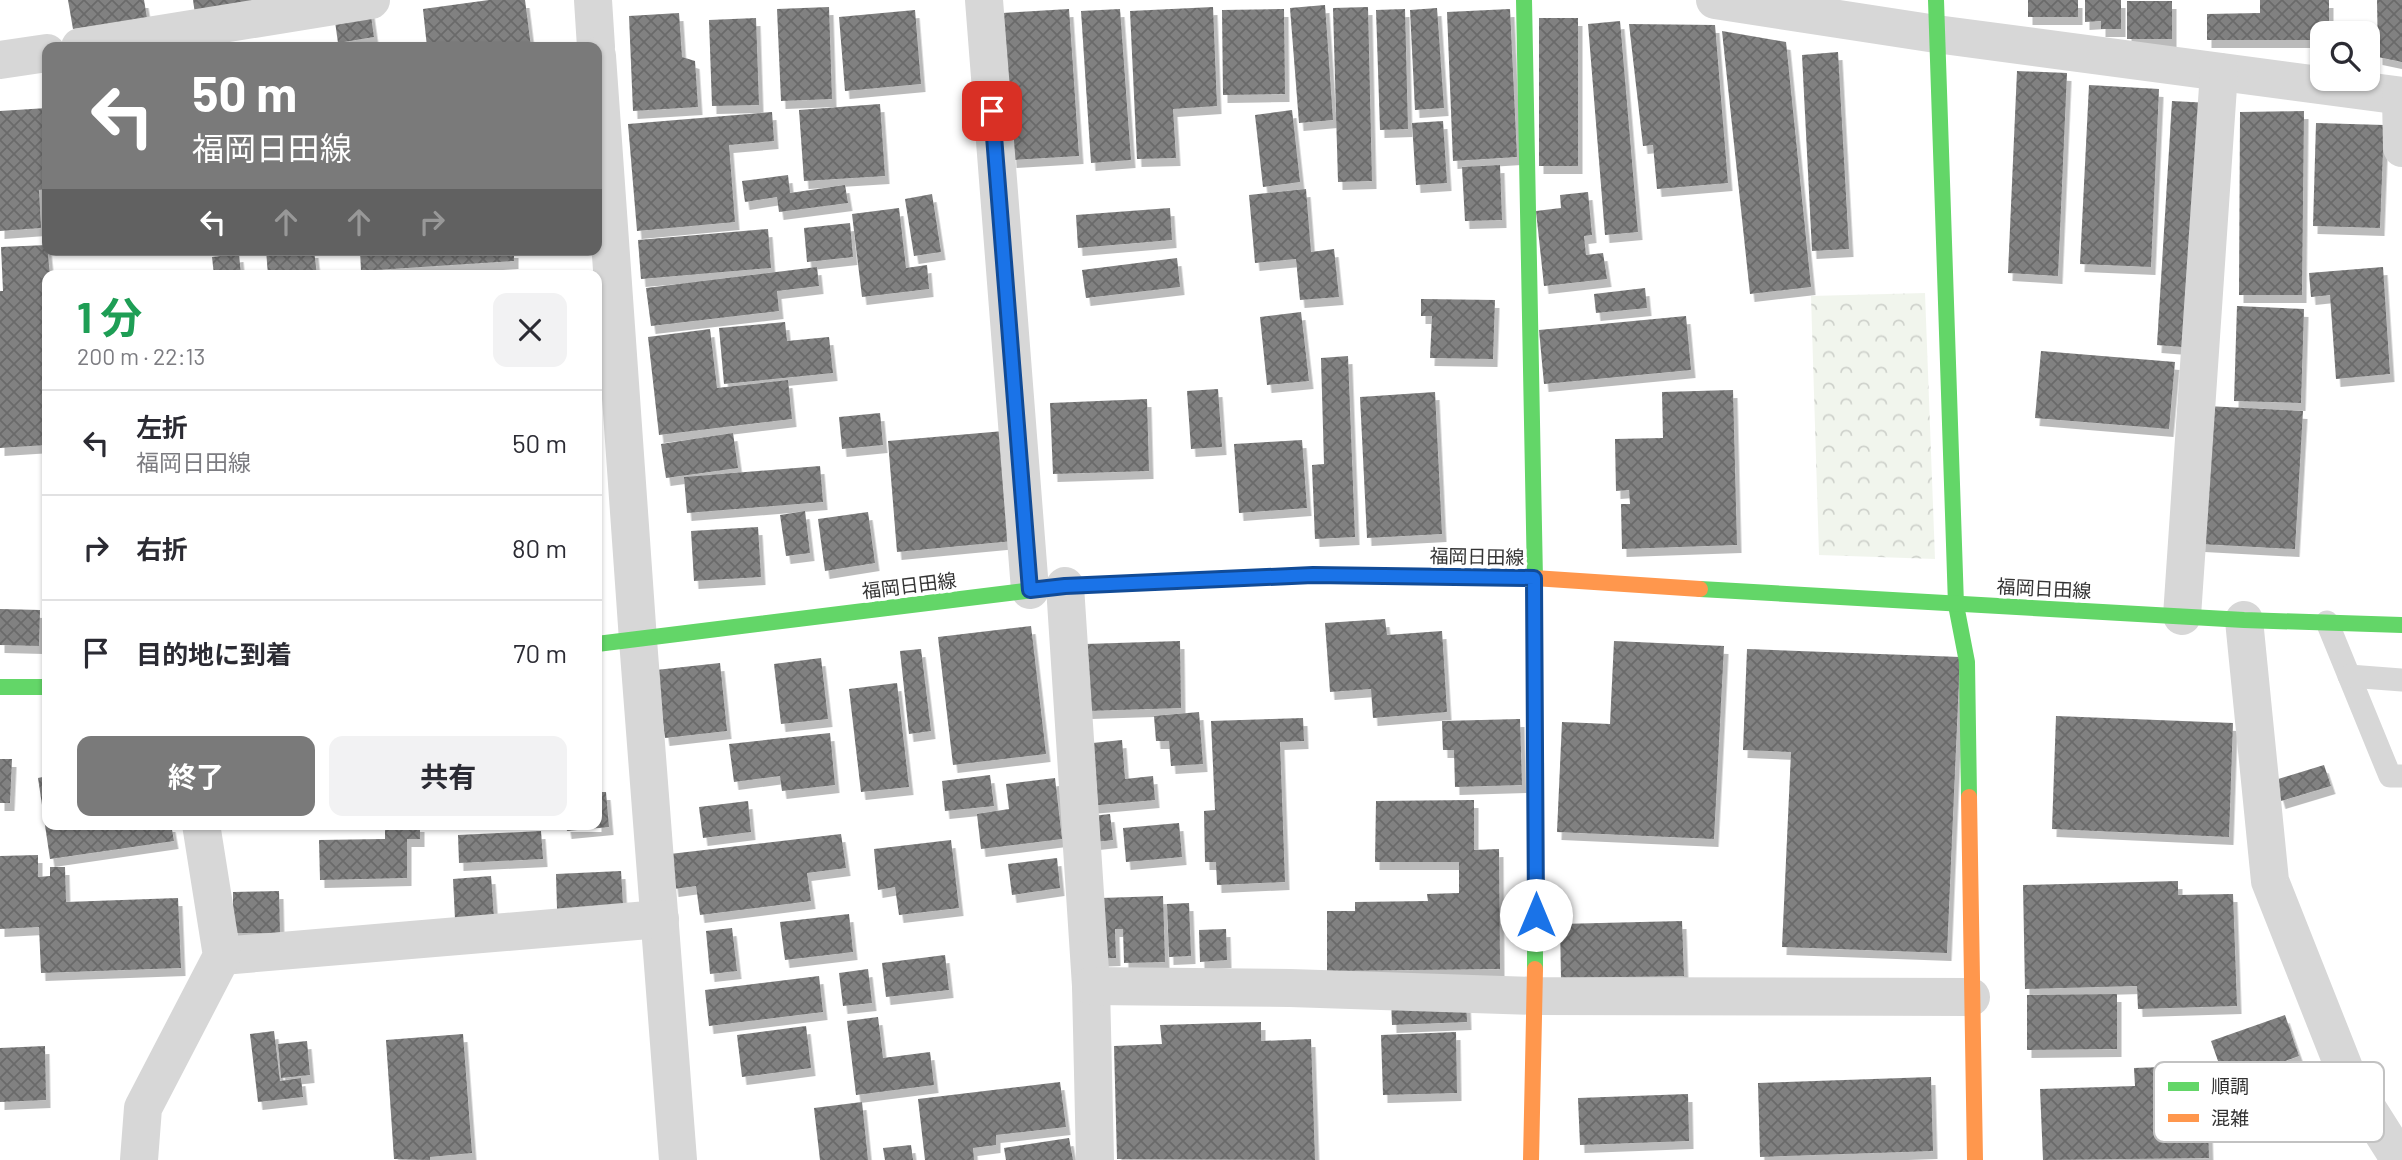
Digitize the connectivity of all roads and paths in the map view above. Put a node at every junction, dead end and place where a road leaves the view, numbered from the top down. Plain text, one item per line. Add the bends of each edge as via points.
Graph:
1 (371, 0) edge
2 (593, 0) edge
3 (984, 0) edge
4 (1524, 0) edge
5 (1715, 0) edge
6 (1936, 17) edge
7 (111, 42) edge
8 (596, 42) edge
9 (42, 54) edge
10 (0, 60) edge
11 (2219, 72) junction
12 (2402, 96) edge
13 (602, 127) edge
14 (2402, 148) edge
15 (1534, 578) junction
16 (1048, 588) junction
17 (1956, 605) junction
18 (2182, 616) junction
19 (2244, 620) junction
20 (2327, 622) junction
21 (2402, 625) edge
22 (638, 640) junction
23 (602, 644) edge
24 (2349, 676) junction
25 (2402, 680) edge
26 (0, 687) edge
27 (42, 687) edge
28 (2402, 776) edge
29 (202, 830) edge
30 (660, 919) junction
31 (222, 956) junction
32 (1091, 986) junction
33 (1536, 996) junction
34 (1971, 997) junction
35 (2342, 1062) edge
36 (2384, 1135) edge
37 (139, 1160) edge
38 (678, 1160) edge
39 (1095, 1160) edge
40 (1531, 1160) edge
41 (1975, 1160) edge
42 (2400, 1160) edge

1 - 7 street
2 - 8 street
3 - 16 street
4 - 15 street
5 - 6 street
6 - 11 street
6 - 17 street
9 - 10 street
11 - 12 street
11 - 18 street
12 - 14 street
13 - 22 street
15 - 16 street, 福岡日田線 via 1313,575
15 - 17 street, 福岡日田線
15 - 33 street
16 - 22 street, 福岡日田線
16 - 32 street
17 - 18 street, 福岡日田線
17 - 34 street via 1967,662
18 - 19 street, 福岡日田線
19 - 20 street, 福岡日田線
19 - 35 street via 2270,881
20 - 21 street, 福岡日田線
20 - 24 lane
22 - 23 street, 福岡日田線
22 - 30 street
24 - 25 lane
24 - 28 lane via 2390,776
26 - 27 street
29 - 31 street
30 - 31 street
30 - 38 street
31 - 37 street via 143,1108
32 - 33 street
32 - 39 street
33 - 34 street
33 - 40 street
34 - 41 street
36 - 42 street

